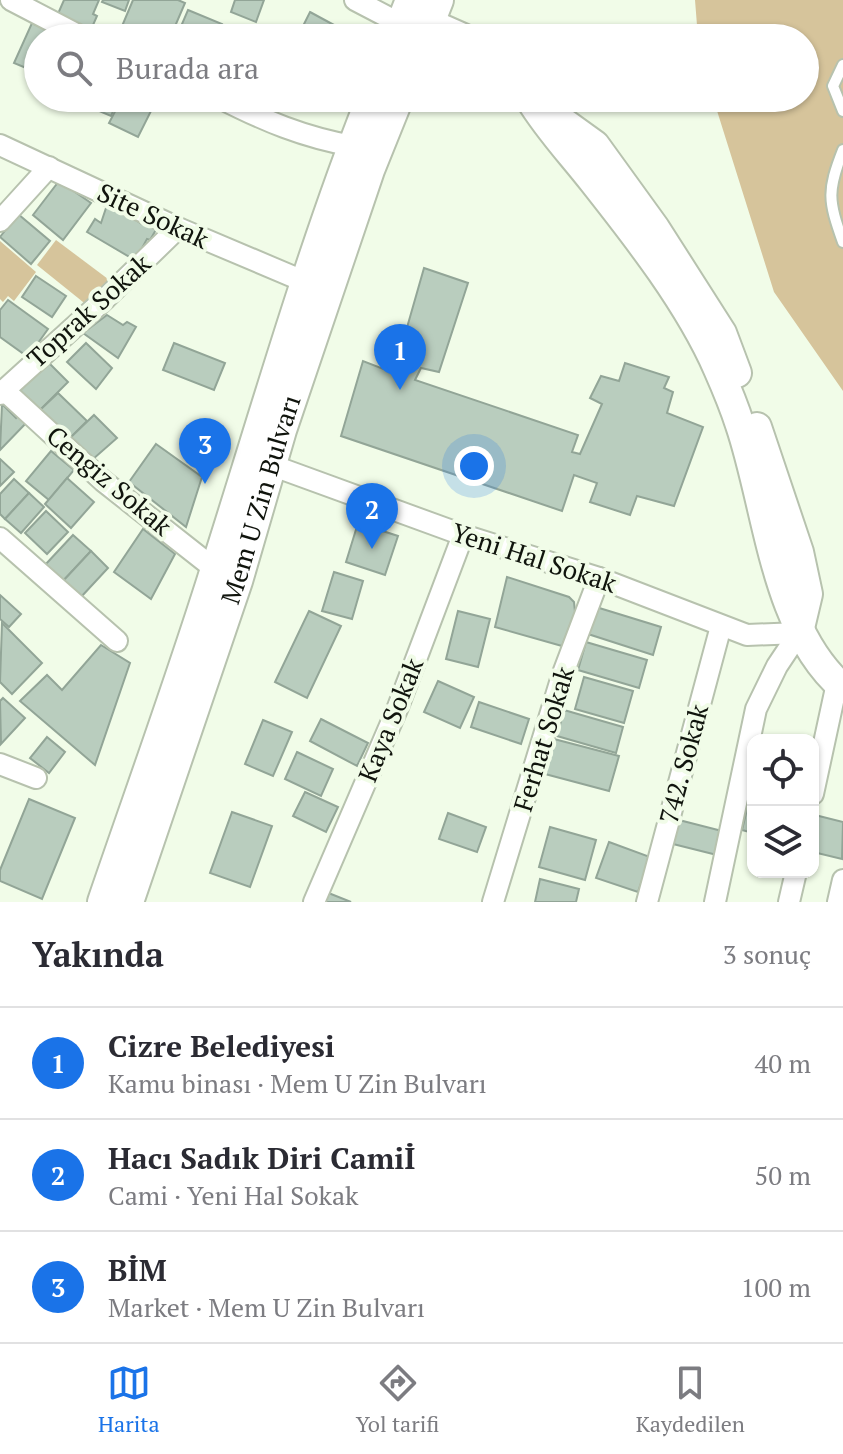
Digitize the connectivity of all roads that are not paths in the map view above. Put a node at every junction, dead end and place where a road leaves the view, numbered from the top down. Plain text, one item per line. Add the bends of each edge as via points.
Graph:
1 (11, 0) edge
2 (355, 0) edge
3 (416, 20) edge
4 (57, 24) edge
5 (843, 65) edge
6 (843, 111) edge
7 (247, 112) edge
8 (366, 112) edge
9 (392, 112) edge
10 (538, 112) edge
11 (0, 145) edge
12 (353, 146) junction
13 (843, 150) edge
14 (49, 167) junction
15 (0, 221) edge
16 (178, 228) junction
17 (843, 242) edge
18 (308, 283) junction
19 (2, 392) edge
20 (271, 465) junction
21 (463, 535) junction
22 (0, 538) edge
23 (216, 570) junction
24 (599, 578) junction
25 (721, 626) junction
26 (799, 633) junction
27 (117, 641) dead end
28 (840, 685) edge
29 (0, 764) edge
30 (819, 770) edge
31 (36, 778) dead end
32 (795, 878) edge
33 (843, 880) edge
34 (103, 902) edge
35 (128, 902) edge
36 (314, 902) edge
37 (493, 902) edge
38 (647, 902) edge
39 (715, 902) edge
40 (789, 902) edge
41 (838, 902) edge

1 - 4 street
2 - 3 street
5 - 6 lane via 833,86
7 - 12 street via 273,125
8 - 12 main road, Mem U Zin Bulvarı
9 - 20 main road, Mem U Zin Bulvarı
10 - 26 street via 678,298 717,366 741,427
11 - 14 street, Site Sokak
12 - 18 main road, Mem U Zin Bulvarı
13 - 17 lane via 829,192
14 - 15 street
14 - 16 street, Site Sokak
16 - 18 street, Site Sokak
16 - 19 street, Toprak Sokak
18 - 23 main road, Mem U Zin Bulvarı
19 - 23 street, Cengiz Sokak
20 - 21 street, Yeni Hal Sokak
20 - 35 main road, Mem U Zin Bulvarı
21 - 24 street, Yeni Hal Sokak
21 - 36 street, Kaya Sokak via 398,707
22 - 27 street
23 - 34 main road, Mem U Zin Bulvarı
24 - 25 street, Yeni Hal Sokak
24 - 37 street, Ferhat Sokak via 562,676
25 - 26 street, Yeni Hal Sokak via 747,635
25 - 38 street, 742. Sokak
26 - 28 street
26 - 39 street via 756,709
28 - 30 street
29 - 31 street
32 - 40 street
33 - 41 street

